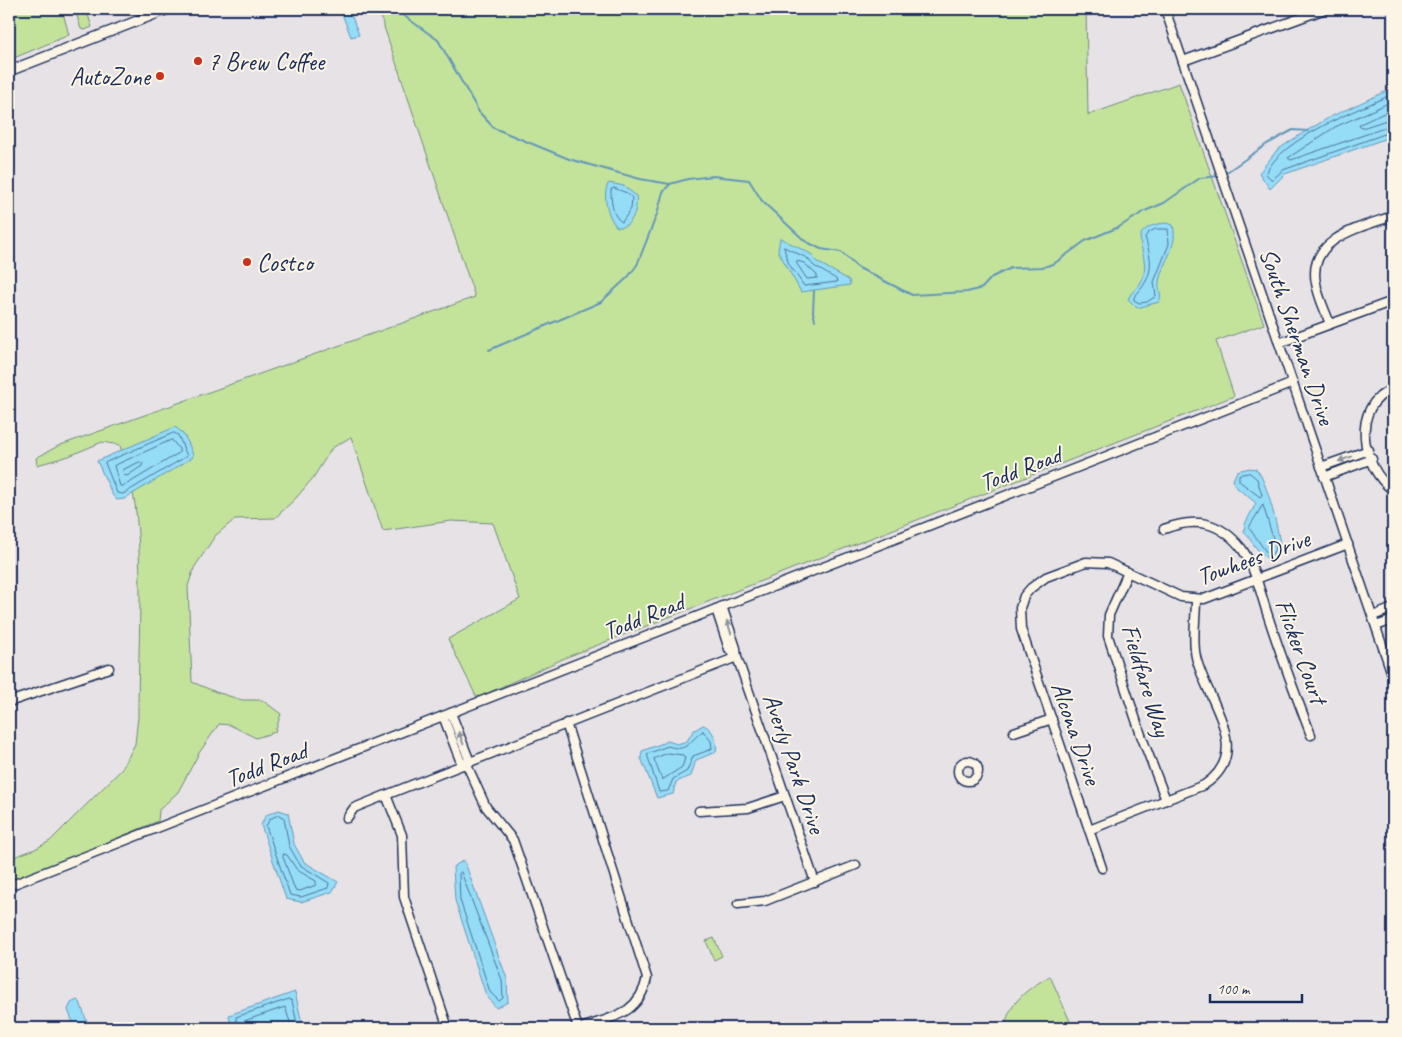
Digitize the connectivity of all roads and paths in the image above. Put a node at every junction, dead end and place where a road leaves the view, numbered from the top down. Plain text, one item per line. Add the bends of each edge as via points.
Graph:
1 (168, 9) edge
2 (1165, 9) edge
3 (1325, 9) edge
4 (1183, 61) junction
5 (9, 70) edge
6 (1393, 216) edge
7 (1393, 300) edge
8 (1330, 324) junction
9 (1279, 343) junction
10 (1293, 383) junction
11 (1393, 389) edge
12 (1369, 450) junction
13 (1372, 459) junction
14 (1321, 467) junction
15 (1324, 477) junction
16 (1393, 490) edge
17 (1164, 529) dead end
18 (1348, 544) junction
19 (1128, 572) junction
20 (1256, 580) junction
21 (1196, 599) junction
22 (719, 608) junction
23 (1393, 608) edge
24 (1020, 610) joint
25 (1373, 616) junction
26 (1393, 620) edge
27 (1376, 626) junction
28 (737, 657) junction
29 (109, 668) dead end
30 (1393, 677) edge
31 (10, 698) edge
32 (447, 714) junction
33 (1052, 719) junction
34 (566, 723) junction
35 (1014, 732) dead end
36 (1311, 735) dead end
37 (466, 764) junction
38 (386, 795) junction
39 (786, 796) junction
40 (1166, 800) junction
41 (699, 810) dead end
42 (347, 818) dead end
43 (1089, 830) junction
44 (856, 865) dead end
45 (1102, 868) dead end
46 (816, 882) junction
47 (9, 886) edge
48 (738, 904) dead end
49 (448, 1028) edge
50 (579, 1028) edge

1 - 5 main road
2 - 4 street, South Sherman Drive
3 - 4 street
4 - 9 street, South Sherman Drive
6 - 8 street via 1340,235 1319,256 1315,281
7 - 8 street
8 - 9 street
9 - 10 street, South Sherman Drive
10 - 14 street, South Sherman Drive
10 - 22 street, Todd Road
11 - 12 street via 1379,397 1366,416 1364,434
12 - 13 street
12 -> 14 street
13 - 15 street
13 - 16 street via 1382,479
14 - 15 street, South Sherman Drive
15 - 18 street, South Sherman Drive
17 - 20 street, Flicker Court via 1190,521 1213,526 1241,548
18 - 20 street, Towhees Drive
18 - 25 street, South Sherman Drive
19 - 21 street, Towhees Drive via 1181,596
19 - 24 street, Towhees Drive via 1104,562 1081,564 1035,584 1024,596
19 - 40 street, Fieldfare Way via 1109,615 1108,636
20 - 21 street, Towhees Drive via 1213,597
20 - 36 street, Flicker Court
21 - 40 street via 1196,656 1227,742 1226,759 1220,770 1204,785
22 - 28 street, Averly Park Drive via 729,649
22 - 32 street, Todd Road
23 - 25 street
24 - 33 street, Alcona Drive via 1021,629
25 - 27 street, South Sherman Drive
26 - 27 street
27 - 30 street, South Sherman Drive
28 - 34 street
28 - 39 street, Averly Park Drive
29 - 31 street
32 - 37 street
32 - 47 street, Todd Road
33 - 35 street
33 - 43 street, Alcona Drive
34 - 37 street
34 - 50 street via 647,978 644,992 627,1012
37 - 38 street
37 - 50 street via 486,807 513,840
38 - 42 street via 354,808
38 - 49 street via 402,835 404,897
39 - 41 street via 748,808
39 - 46 street, Averly Park Drive
40 - 43 street
43 - 45 street, Alcona Drive
44 - 46 street
46 - 48 street via 763,902

